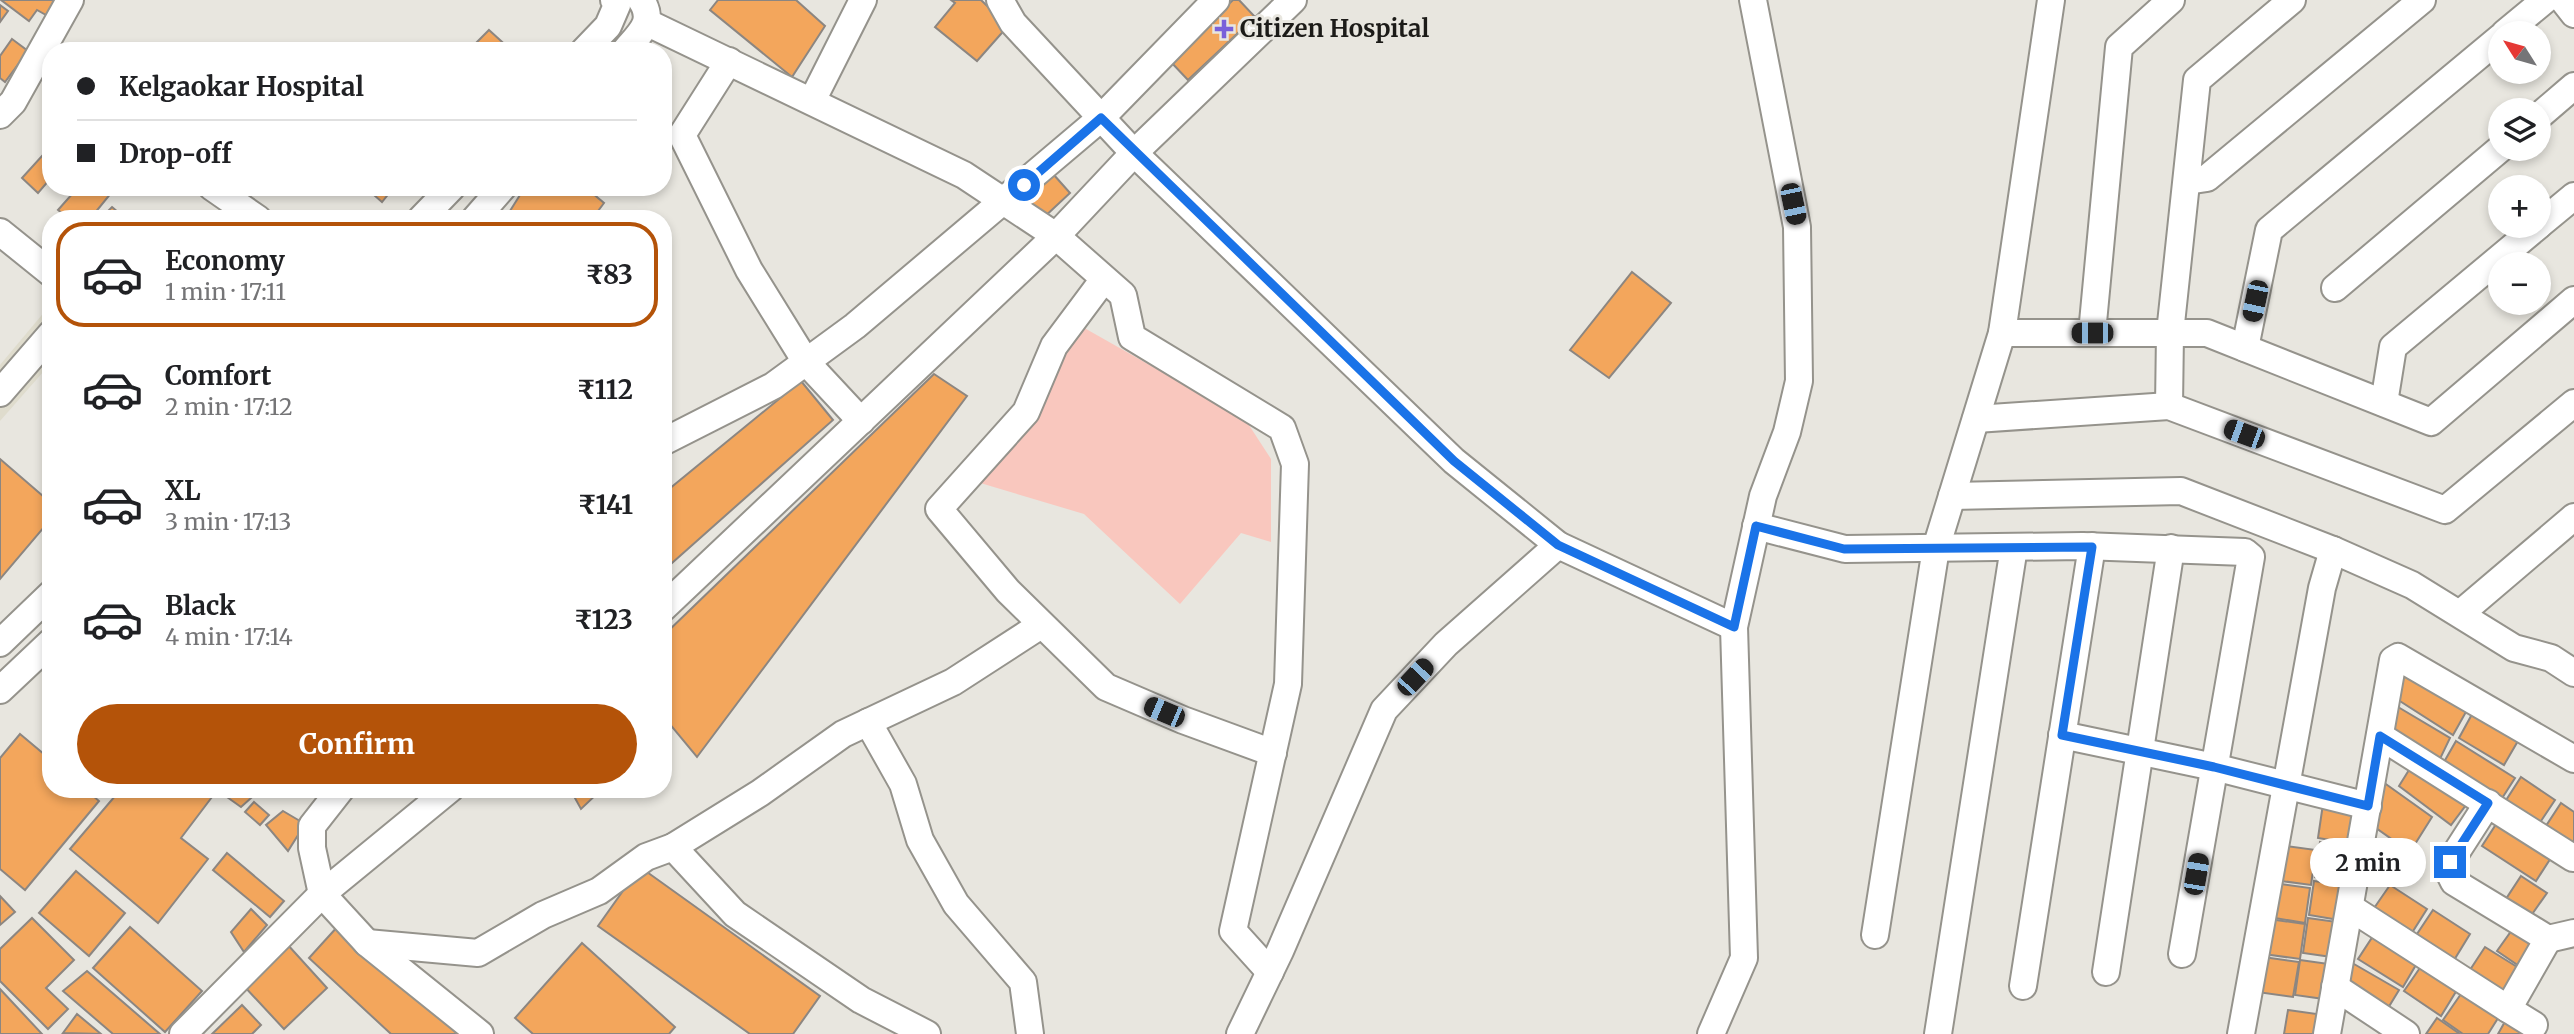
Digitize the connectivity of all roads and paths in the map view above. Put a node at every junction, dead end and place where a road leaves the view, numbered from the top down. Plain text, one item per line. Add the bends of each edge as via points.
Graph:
1 (70, 0) edge
2 (614, 0) edge
3 (863, 0) edge
4 (1000, 0) edge
5 (1216, 0) edge
6 (1293, 0) edge
7 (1753, 0) edge
8 (2051, 0) edge
9 (2171, 0) edge
10 (2292, 0) edge
11 (2422, 0) edge
12 (2545, 0) edge
13 (2563, 0) edge
14 (644, 12) edge
15 (2574, 14) edge
16 (2520, 21) edge
17 (53, 42) edge
18 (592, 42) edge
19 (629, 42) edge
20 (2488, 48) edge
21 (729, 61) junction
22 (42, 68) edge
23 (2574, 86) edge
24 (812, 102) junction
25 (2551, 106) edge
26 (0, 115) edge
27 (1101, 118) junction
28 (1134, 153) junction
29 (2488, 159) edge
30 (2187, 181) junction
31 (225, 196) edge
32 (443, 196) edge
33 (495, 196) edge
34 (2574, 196) edge
35 (1004, 202) junction
36 (245, 210) edge
37 (430, 210) edge
38 (483, 210) edge
39 (2551, 215) edge
40 (0, 232) edge
41 (1056, 236) junction
42 (2524, 238) edge
43 (42, 266) edge
44 (1104, 279) junction
45 (2335, 288) dead end
46 (2574, 300) edge
47 (2002, 333) junction
48 (2092, 333) junction
49 (2170, 333) junction
50 (42, 344) edge
51 (2245, 348) junction
52 (806, 362) junction
53 (0, 393) edge
54 (2384, 403) junction
55 (2574, 403) edge
56 (2169, 406) junction
57 (1976, 419) junction
58 (861, 421) junction
59 (672, 437) edge
60 (1952, 496) junction
61 (2574, 517) edge
62 (1756, 526) junction
63 (1558, 545) junction
64 (2014, 547) junction
65 (2092, 547) junction
66 (1937, 548) junction
67 (2171, 548) junction
68 (2333, 550) junction
69 (672, 600) edge
70 (42, 603) edge
71 (2461, 613) junction
72 (1041, 625) junction
73 (1734, 627) junction
74 (0, 643) edge
75 (42, 650) edge
76 (2574, 673) edge
77 (0, 690) edge
78 (868, 722) junction
79 (2062, 735) junction
80 (2380, 736) junction
81 (2140, 751) junction
82 (1273, 752) junction
83 (2574, 759) edge
84 (2214, 767) junction
85 (2287, 785) junction
86 (334, 798) edge
87 (439, 798) edge
88 (2488, 803) junction
89 (2368, 806) junction
90 (673, 847) junction
91 (2573, 858) edge
92 (323, 894) junction
93 (2351, 908) junction
94 (1875, 934) dead end
95 (2561, 935) edge
96 (367, 943) junction
97 (2182, 954) dead end
98 (1270, 972) junction
99 (2106, 972) dead end
100 (2023, 986) dead end
101 (2335, 988) junction
102 (2508, 1009) junction
103 (2534, 1025) dead end
104 (183, 1034) edge
105 (481, 1034) edge
106 (927, 1034) edge
107 (1030, 1034) edge
108 (1240, 1034) edge
109 (1711, 1034) edge
110 (1938, 1034) edge
111 (2241, 1034) edge
112 (2327, 1034) edge
113 (2406, 1034) edge

1 - 17 street
2 - 18 street via 617,5 612,19
3 - 24 street
4 - 27 street via 1013,23
5 - 27 street
6 - 28 street
7 - 62 street via 1797,227 1800,381
8 - 47 street
9 - 48 street via 2119,47
10 - 30 street via 2197,80
11 - 30 street via 2207,178
12 - 16 street
13 - 15 street
14 - 19 street
14 - 21 street
20 - 51 street via 2269,230
21 - 24 street
21 - 52 street via 682,135 749,270
22 - 26 street
23 - 25 street
24 - 35 street via 964,175
27 - 28 street
27 - 35 street
28 - 41 street
28 - 63 street via 1454,461
29 - 45 street
30 - 49 street
31 - 36 street
32 - 37 street
33 - 38 street
34 - 39 street
35 - 41 street
35 - 52 street via 855,327
40 - 43 street
41 - 44 street
41 - 58 street
42 - 54 street via 2393,348
44 - 72 street via 1054,346 1026,412 939,509
44 - 82 street via 1123,295 1132,337 1282,428 1295,464 1288,684
46 - 54 street via 2431,422
47 - 48 street
47 - 57 street
48 - 49 street
49 - 51 street via 2207,333
49 - 56 street
50 - 53 street
51 - 54 street
52 - 58 street
52 - 59 street via 773,386
55 - 56 street via 2445,510
56 - 57 street
57 - 60 street
58 - 69 street
60 - 66 street
60 - 68 street via 2181,491
61 - 71 street
62 - 66 street via 1844,549
62 - 73 street
63 - 73 street
63 - 98 street via 1446,644 1384,710
64 - 65 street
64 - 66 street
64 - 110 street
65 - 67 street
65 - 79 street
66 - 94 street
67 - 81 street
67 - 84 street via 2245,552 2251,557
68 - 71 street
68 - 85 street
70 - 74 street
71 - 76 street via 2514,648 2551,657
72 - 78 street via 953,682
72 - 82 street via 1106,687
73 - 109 street via 1744,958
75 - 77 street
78 - 90 street
78 - 107 street via 903,784 920,840 956,904 1023,982
79 - 81 street
79 - 100 street
80 - 83 street via 2393,660 2398,657
80 - 88 street
80 - 89 street
81 - 84 street
81 - 99 street
82 - 98 street via 1233,931
84 - 85 street
84 - 97 street
85 - 89 street
85 - 111 street
86 - 92 street via 312,826 312,848
87 - 92 street
88 - 91 street
88 - 95 street via 2450,862 2454,882
89 - 93 street
90 - 96 street via 646,857 599,891 543,915 478,953
90 - 106 street via 735,914 861,1000
92 - 96 street
92 - 104 street
93 - 101 street
93 - 102 street
95 - 102 street
96 - 105 street
98 - 108 street
101 - 112 street
101 - 113 street
102 - 103 street

